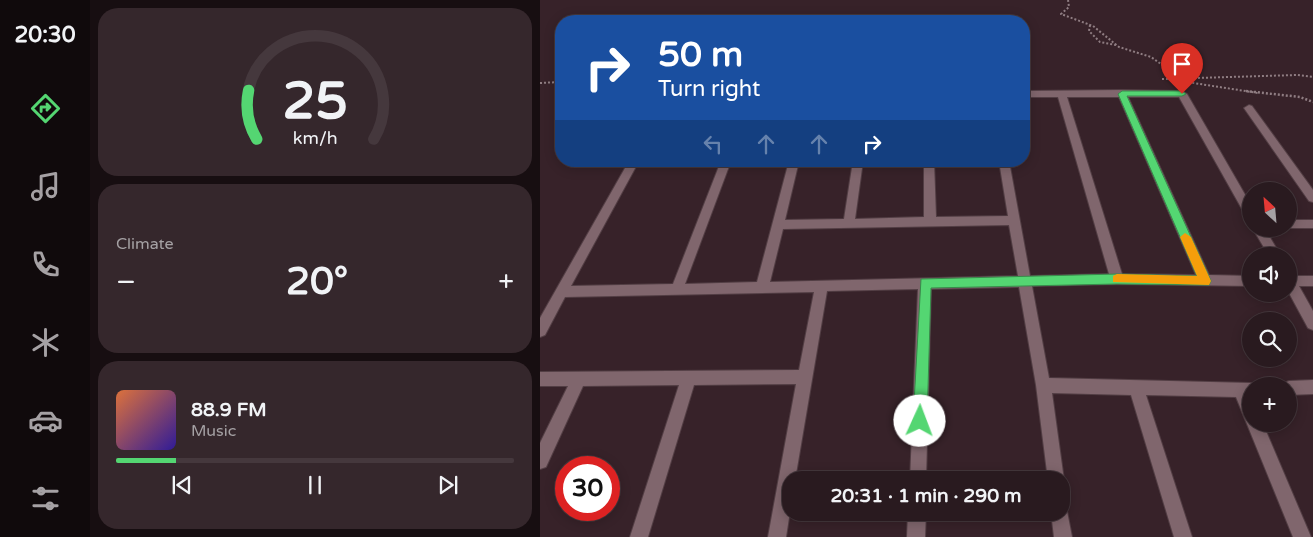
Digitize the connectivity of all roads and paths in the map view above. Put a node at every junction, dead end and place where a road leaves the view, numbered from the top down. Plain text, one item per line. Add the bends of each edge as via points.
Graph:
1 (1068, 0) edge
2 (1090, 25) junction
3 (1116, 45) junction
4 (1313, 78) edge
5 (1155, 79) dead end
6 (1180, 79) junction
7 (555, 82) edge
8 (540, 83) edge
9 (1030, 94) edge
10 (1062, 94) junction
11 (1122, 94) junction
12 (1313, 102) edge
13 (1249, 108) dead end
14 (631, 167) edge
15 (724, 167) edge
16 (792, 167) edge
17 (857, 167) edge
18 (929, 167) edge
19 (1005, 167) edge
20 (1313, 198) edge
21 (1242, 199) edge
22 (930, 220) junction
23 (1015, 220) junction
24 (849, 224) junction
25 (1298, 224) edge
26 (1313, 224) edge
27 (777, 225) junction
28 (1117, 279) junction
29 (1025, 280) junction
30 (1297, 280) edge
31 (1205, 281) junction
32 (1242, 281) edge
33 (1313, 281) edge
34 (925, 283) junction
35 (821, 286) junction
36 (762, 288) junction
37 (677, 290) junction
38 (562, 292) junction
39 (1297, 295) edge
40 (1313, 324) edge
41 (540, 331) edge
42 (805, 376) junction
43 (689, 378) junction
44 (579, 379) junction
45 (540, 380) edge
46 (1043, 385) junction
47 (1136, 386) junction
48 (1297, 388) edge
49 (1313, 388) edge
50 (1242, 390) edge
51 (1257, 432) edge
52 (540, 461) edge
53 (918, 471) edge
54 (1055, 471) edge
55 (917, 521) edge
56 (1061, 521) edge
57 (639, 537) edge
58 (777, 537) edge
59 (916, 537) edge
60 (1063, 537) edge
61 (1183, 537) edge
62 (1302, 537) edge

1 - 2 path via 1069,7 1061,14
2 - 3 path
2 - 3 path via 1093,38 1102,44
3 - 6 path via 1151,57 1175,72
4 - 6 path via 1297,75
5 - 6 path
6 - 12 path
7 - 8 path
9 - 10 street
10 - 11 street
10 - 28 street
11 - 21 street via 1182,94
11 - 31 street
13 - 20 street
14 - 38 street
15 - 37 street
16 - 27 street
17 - 24 street
18 - 22 street
19 - 23 street
22 - 23 street
22 - 24 street
23 - 29 street
24 - 27 street
25 - 26 street
27 - 36 street
28 - 29 street
28 - 31 street
29 - 34 street
29 - 46 street
30 - 33 street
31 - 32 street
34 - 35 street
34 - 53 street
35 - 36 street
35 - 42 street
36 - 37 street
37 - 38 street
38 - 41 street
39 - 40 street
42 - 43 street
42 - 58 street
43 - 44 street
43 - 57 street
44 - 45 street
44 - 52 street
46 - 47 street
46 - 54 street
47 - 50 street
47 - 61 street
48 - 49 street
51 - 62 street
55 - 59 street
56 - 60 street

